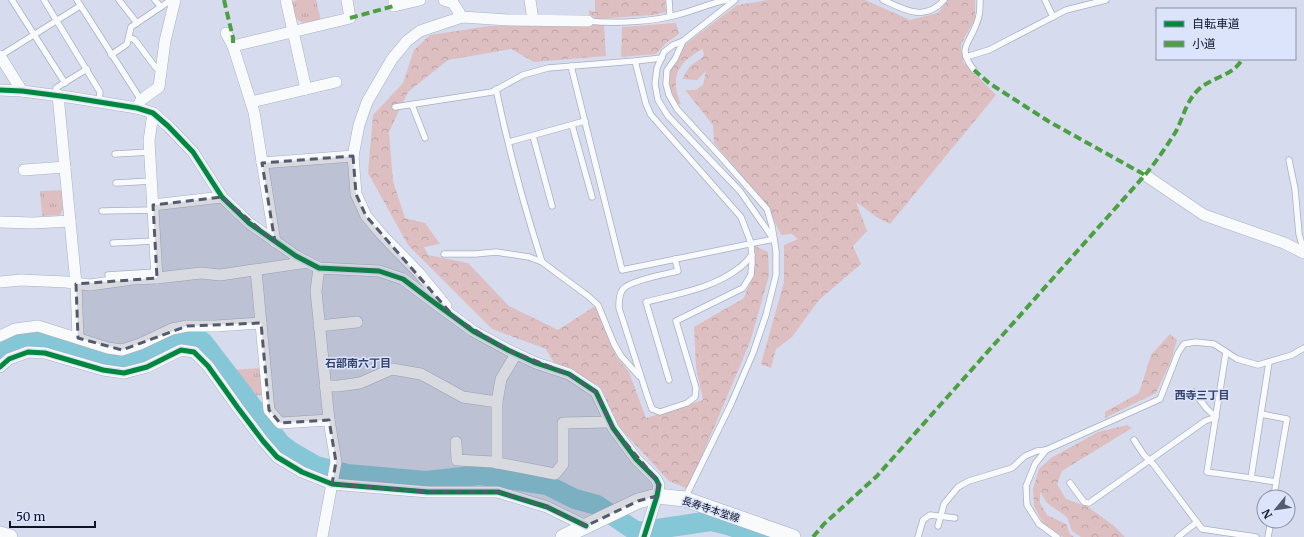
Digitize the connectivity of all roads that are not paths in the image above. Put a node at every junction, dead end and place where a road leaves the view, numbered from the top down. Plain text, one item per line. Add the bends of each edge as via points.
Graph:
1 (12, 0) edge
2 (44, 0) edge
3 (77, 0) edge
4 (119, 0) edge
5 (155, 0) edge
6 (171, 0) edge
7 (174, 0) edge
8 (286, 0) edge
9 (347, 0) edge
10 (394, 0) edge
11 (420, 0) edge
12 (444, 0) edge
13 (530, 0) edge
14 (669, 0) edge
15 (727, 0) edge
16 (735, 0) edge
17 (883, 0) edge
18 (944, 0) edge
19 (980, 0) edge
20 (1045, 0) edge
21 (1106, 0) edge
22 (80, 6) junction
23 (160, 7) junction
24 (462, 16) junction
25 (670, 16) junction
26 (1053, 17) junction
27 (57, 20) junction
28 (533, 20) junction
29 (588, 21) joint
30 (137, 23) junction
31 (292, 32) junction
32 (226, 33) dead end
33 (34, 35) junction
34 (129, 37) junction
35 (684, 41) junction
36 (232, 46) junction
37 (112, 55) junction
38 (0, 56) edge
39 (966, 57) junction
40 (662, 58) junction
41 (635, 62) junction
42 (571, 66) junction
43 (87, 69) junction
44 (974, 70) dead end
45 (161, 71) junction
46 (336, 82) dead end
47 (65, 83) junction
48 (306, 89) junction
49 (0, 90) edge
50 (496, 90) junction
51 (22, 91) junction
52 (58, 96) junction
53 (99, 102) junction
54 (251, 102) junction
55 (139, 104) junction
56 (412, 105) junction
57 (395, 107) dead end
58 (153, 113) junction
59 (585, 122) junction
60 (572, 125) junction
61 (532, 136) junction
62 (425, 138) dead end
63 (509, 142) junction
64 (150, 152) junction
65 (115, 154) dead end
66 (353, 156) junction
67 (1289, 160) dead end
68 (262, 163) junction
69 (65, 167) junction
70 (24, 170) dead end
71 (1145, 175) dead end
72 (152, 181) junction
73 (116, 183) dead end
74 (222, 197) junction
75 (592, 197) dead end
76 (552, 206) dead end
77 (153, 208) junction
78 (102, 211) dead end
79 (70, 221) junction
80 (0, 222) edge
81 (774, 239) junction
82 (155, 241) junction
83 (113, 242) dead end
84 (275, 242) junction
85 (751, 243) junction
86 (1304, 253) edge
87 (444, 254) dead end
88 (752, 255) junction
89 (675, 259) junction
90 (308, 262) junction
91 (542, 262) junction
92 (319, 268) junction
93 (256, 270) junction
94 (108, 274) dead end
95 (157, 275) junction
96 (0, 282) edge
97 (76, 284) junction
98 (455, 318) junction
99 (357, 322) dead end
100 (261, 323) junction
101 (319, 326) junction
102 (0, 336) edge
103 (78, 338) junction
104 (1304, 348) edge
105 (1226, 352) junction
106 (516, 354) junction
107 (1269, 362) junction
108 (0, 367) edge
109 (641, 378) junction
110 (669, 380) dead end
111 (325, 386) junction
112 (1194, 392) dead end
113 (497, 402) junction
114 (1261, 414) junction
115 (1216, 417) junction
116 (329, 420) junction
117 (610, 422) junction
118 (1134, 440) dead end
119 (456, 442) dead end
120 (1046, 450) junction
121 (1150, 460) junction
122 (497, 463) junction
123 (1251, 478) junction
124 (1276, 482) junction
125 (1070, 483) dead end
126 (332, 484) junction
127 (1275, 489) edge
128 (657, 496) junction
129 (685, 499) junction
130 (941, 516) junction
131 (955, 518) dead end
132 (1197, 522) junction
133 (586, 526) junction
134 (938, 526) dead end
135 (0, 534) edge
136 (10, 537) edge
137 (322, 537) edge
138 (562, 537) edge
139 (644, 537) edge
140 (793, 537) edge
141 (918, 537) edge
142 (1058, 537) edge
143 (1178, 537) edge
144 (1256, 537) edge

1 - 33 lane
2 - 27 lane
3 - 22 lane
4 - 30 lane
5 - 23 lane
6 - 23 lane
7 - 45 street
8 - 31 street
9 - 31 street via 350,18
10 - 11 street via 394,6
12 - 24 street via 453,3
13 - 28 street
14 - 25 lane
15 - 25 lane
16 - 35 lane
17 - 18 lane via 909,12 923,13 938,7
19 - 39 lane via 980,13 964,52
20 - 26 lane
21 - 26 lane via 1066,10
22 - 27 lane
22 - 37 lane
23 - 30 lane
24 - 28 street
24 - 66 street via 420,31 407,41 392,60 367,102
25 - 29 lane via 609,23
26 - 39 lane via 989,50
27 - 33 lane
27 - 43 lane
28 - 29 street
30 - 34 lane via 131,27
31 - 36 street
31 - 48 street
32 - 36 street
33 - 38 lane
33 - 47 lane
34 - 37 lane via 127,44
34 - 45 lane via 135,40
35 - 40 lane via 673,45 664,52
35 - 81 lane via 667,70 666,84 669,95 676,109 721,156 766,209
36 - 54 street
37 - 55 lane
38 - 51 street
39 - 44 lane
40 - 41 lane
40 - 81 lane via 656,68 658,100 668,116 740,191
41 - 42 lane
41 - 85 lane via 651,115 741,217
42 - 50 lane via 548,68 523,75
42 - 59 lane
43 - 47 lane
43 - 53 lane via 100,92
45 - 55 street via 159,87
46 - 48 street
47 - 52 lane via 56,88
48 - 54 street
49 - 51 street
50 - 56 lane
50 - 63 lane
51 - 52 street
52 - 53 street
52 - 69 street
53 - 55 street
54 - 68 street
55 - 58 street
56 - 57 lane
56 - 62 lane
58 - 64 street
58 - 74 street via 193,152
59 - 60 lane
59 - 89 lane via 622,270
60 - 61 lane
60 - 75 lane
61 - 63 lane
61 - 76 lane
63 - 91 lane
64 - 65 lane
64 - 72 street
66 - 68 street
66 - 98 street via 356,194 366,216 419,273
67 - 86 lane
68 - 84 street
69 - 70 street
69 - 79 street
71 - 86 street via 1204,215 1284,243
72 - 73 lane
72 - 77 street
74 - 77 street
74 - 84 street via 249,223
77 - 78 lane
77 - 82 street
79 - 80 street
79 - 97 street
81 - 85 lane
81 - 129 lane via 776,275 760,334 731,404
82 - 83 lane
82 - 95 street
84 - 90 street
85 - 88 lane
85 - 89 lane
87 - 91 lane via 496,252 529,257
88 - 109 lane via 751,275 743,288 676,321 696,388 695,397 687,403 660,412 652,409
88 - 110 lane via 740,268 724,278 646,302
89 - 109 lane via 678,271 632,283 623,289 619,298 619,308
90 - 92 street
90 - 93 street
91 - 109 lane via 598,305 621,356
92 - 98 street via 379,271 403,279
92 - 101 street via 316,291
93 - 95 street via 220,275
93 - 100 street
94 - 95 lane
95 - 97 street via 90,285
96 - 97 street via 21,280
97 - 103 street
98 - 106 street via 473,331
99 - 101 street
100 - 103 street via 187,326 172,329 122,350
100 - 116 street via 269,410 280,423
101 - 111 street
102 - 103 street via 15,329 38,326
104 - 107 lane via 1292,355
105 - 107 lane via 1237,359 1258,366
105 - 115 lane
105 - 120 lane via 1214,344 1184,344 1160,399
106 - 113 street via 500,379
106 - 117 street via 570,374 596,392
107 - 114 lane
108 - 126 street via 9,359 28,352 45,353 103,370 124,373 146,367 181,350 194,352 208,366 277,456 302,472
111 - 113 street via 360,383 392,369 421,374 462,397
111 - 116 street
112 - 115 lane
113 - 122 street
114 - 123 lane
114 - 124 lane via 1287,419
115 - 121 lane via 1205,421
115 - 123 lane via 1207,472
116 - 126 street via 336,462
117 - 122 street via 563,423 563,464 555,474
117 - 128 street via 636,459 656,479 659,485
118 - 121 lane
119 - 122 street via 457,460
120 - 130 lane via 1025,456 1012,468 969,481 958,487 944,504
120 - 142 lane via 1035,464 1026,486 1027,504 1039,524
121 - 125 lane via 1089,503 1084,502
121 - 132 lane
123 - 124 lane
124 - 127 lane
126 - 133 street via 428,492 498,492 547,506
126 - 137 street
128 - 129 main road, 長寿寺本堂線
128 - 133 main road, 長寿寺本堂線 via 638,501
128 - 139 street
129 - 140 main road, 長寿寺本堂線
130 - 131 lane
130 - 134 lane
130 - 141 lane via 930,515 923,520
132 - 143 lane
132 - 144 lane via 1202,529
133 - 138 main road, 長寿寺本堂線
135 - 136 main road

